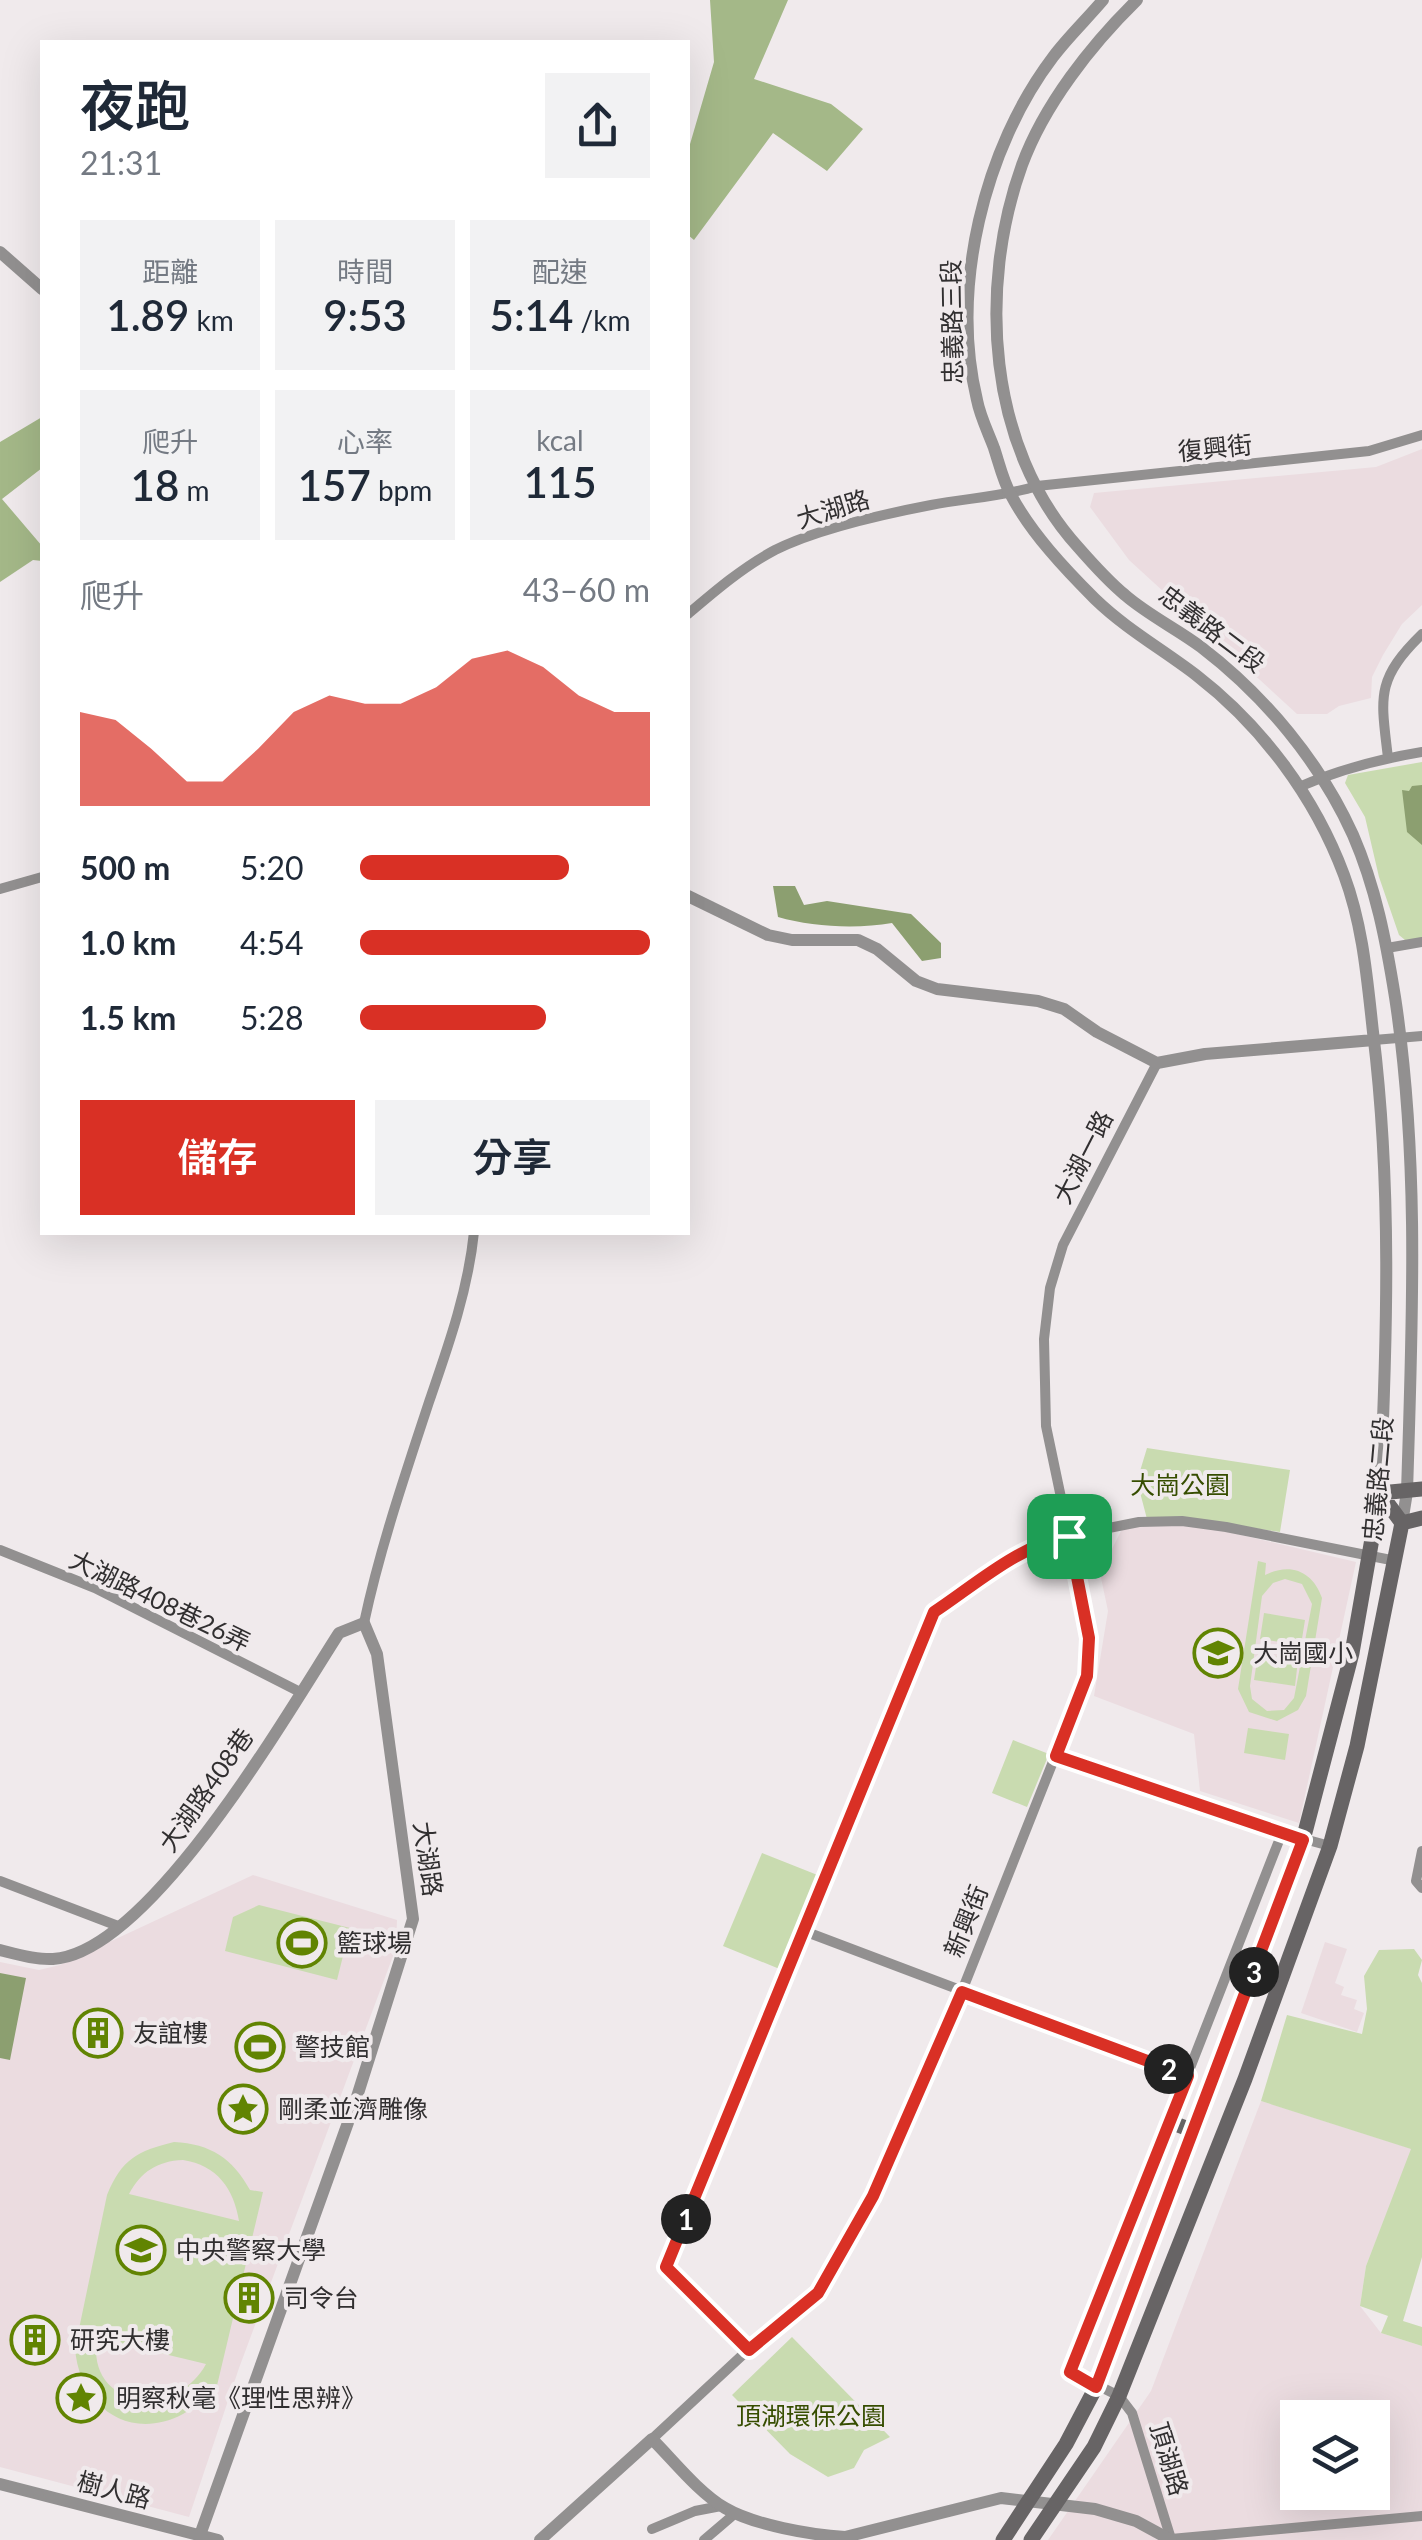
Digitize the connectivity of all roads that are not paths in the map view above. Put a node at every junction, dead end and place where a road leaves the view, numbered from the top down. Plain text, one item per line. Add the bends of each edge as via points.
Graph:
1 (1103, 0) edge
2 (1136, 0) edge
3 (0, 252) edge
4 (40, 287) edge
5 (1422, 435) edge
6 (1038, 486) junction
7 (1010, 494) junction
8 (690, 612) edge
9 (1422, 634) edge
10 (1422, 752) edge
11 (1388, 758) junction
12 (1321, 778) junction
13 (1299, 788) junction
14 (40, 877) edge
15 (0, 890) edge
16 (690, 897) edge
17 (1422, 942) edge
18 (1387, 948) junction
19 (1422, 1036) edge
20 (1401, 1038) junction
21 (1374, 1040) junction
22 (1157, 1063) junction
23 (474, 1235) edge
24 (1415, 1491) edge
25 (1380, 1494) junction
26 (1422, 1518) edge
27 (1402, 1523) junction
28 (1069, 1536) junction
29 (0, 1550) edge
30 (1372, 1556) junction
31 (1396, 1561) junction
32 (364, 1623) junction
33 (300, 1692) junction
34 (1056, 1756) junction
35 (1282, 1834) junction
36 (1303, 1840) junction
37 (1330, 1846) junction
38 (1422, 1851) edge
39 (0, 1881) edge
40 (1422, 1888) edge
41 (118, 1926) junction
42 (804, 1931) junction
43 (0, 1950) edge
44 (962, 1992) junction
45 (1188, 2076) junction
46 (1170, 2122) junction
47 (1194, 2131) junction
48 (749, 2350) junction
49 (1096, 2387) junction
50 (1119, 2396) junction
51 (652, 2439) junction
52 (0, 2484) edge
53 (1030, 2502) junction
54 (721, 2506) junction
55 (1057, 2506) junction
56 (1422, 2516) edge
57 (731, 2518) dead end
58 (652, 2530) dead end
59 (200, 2536) junction
60 (1171, 2539) edge
61 (218, 2540) edge
62 (540, 2540) edge
63 (704, 2540) edge
64 (1003, 2540) edge
65 (1032, 2540) edge

1 - 7 street, 忠義路三段 via 1028,97 993,170 976,226 970,353 977,401
2 - 6 street, 忠義路三段 via 1042,126 1024,162 1005,233 996,278 1002,383
3 - 4 street
5 - 6 street, 復興街 via 1368,451
6 - 7 street, 復興街
6 - 12 street, 忠義路二段 via 1075,544 1124,595 1252,688
7 - 8 street, 大湖路 via 928,505 777,549
7 - 13 street, 忠義路二段 via 1092,596 1198,677 1266,740
9 - 11 street via 1386,679
10 - 11 street
11 - 12 street
12 - 13 street
12 - 18 street, 忠義路二段 via 1352,833 1381,910
13 - 21 street, 忠義路二段 via 1344,874 1357,917
14 - 15 street
16 - 22 street via 768,935 858,940 937,988 1064,1010
17 - 18 street
18 - 20 street, 忠義路二段
19 - 20 street
20 - 21 street
20 - 24 street, 忠義路二段
21 - 22 street
21 - 25 street, 忠義路二段 via 1384,1124 1388,1294
22 - 28 street, 大湖一路 via 1063,1245 1050,1288 1046,1426
23 - 32 street via 452,1334
24 - 25 main road
24 - 27 street, 忠義路二段
25 - 27 main road
25 - 30 main road, 忠義路二段
26 - 27 main road
27 - 31 main road, 忠義路二段
28 - 30 street via 1182,1521
28 - 34 street, 新興街 via 1089,1638 1087,1676
28 - 42 street via 1025,1552 934,1612
29 - 33 street, 大湖路408巷26弄 via 94,1588
30 - 31 street
30 - 36 main road, 忠義路二段
31 - 37 main road, 忠義路二段
32 - 33 street, 大湖路408巷 via 339,1634
32 - 59 street, 大湖路 via 376,1654 413,1919 355,2103
33 - 41 street, 大湖路408巷 via 205,1836
34 - 35 street
34 - 44 street, 新興街
35 - 36 street
35 - 45 street
36 - 37 street
36 - 47 main road, 忠義路二段
37 - 50 main road, 忠義路二段
38 - 40 street via 1416,1881
39 - 41 street
41 - 43 street, 大湖路408巷 via 103,1940 53,1959
42 - 44 street
42 - 48 street via 666,2267
44 - 45 street
44 - 48 street, 新興街 via 873,2196 818,2293
45 - 46 street
46 - 47 main road
46 - 49 street via 1070,2372
47 - 49 main road, 忠義路二段
48 - 51 street, 新興街
49 - 50 street
49 - 53 main road, 忠義路二段
50 - 55 main road, 忠義路二段
50 - 60 street, 頂湖路 via 1132,2413
51 - 54 street
51 - 62 street, 新興街
52 - 59 street, 樹人路
53 - 54 street, 頂湖路 via 1001,2498 845,2537 740,2516
53 - 55 street, 頂湖路
53 - 64 main road, 忠義路二段
54 - 58 street
55 - 60 street, 頂湖路 via 1095,2509
55 - 65 main road, 忠義路二段
56 - 60 street
57 - 63 street
59 - 61 street, 樹人路

